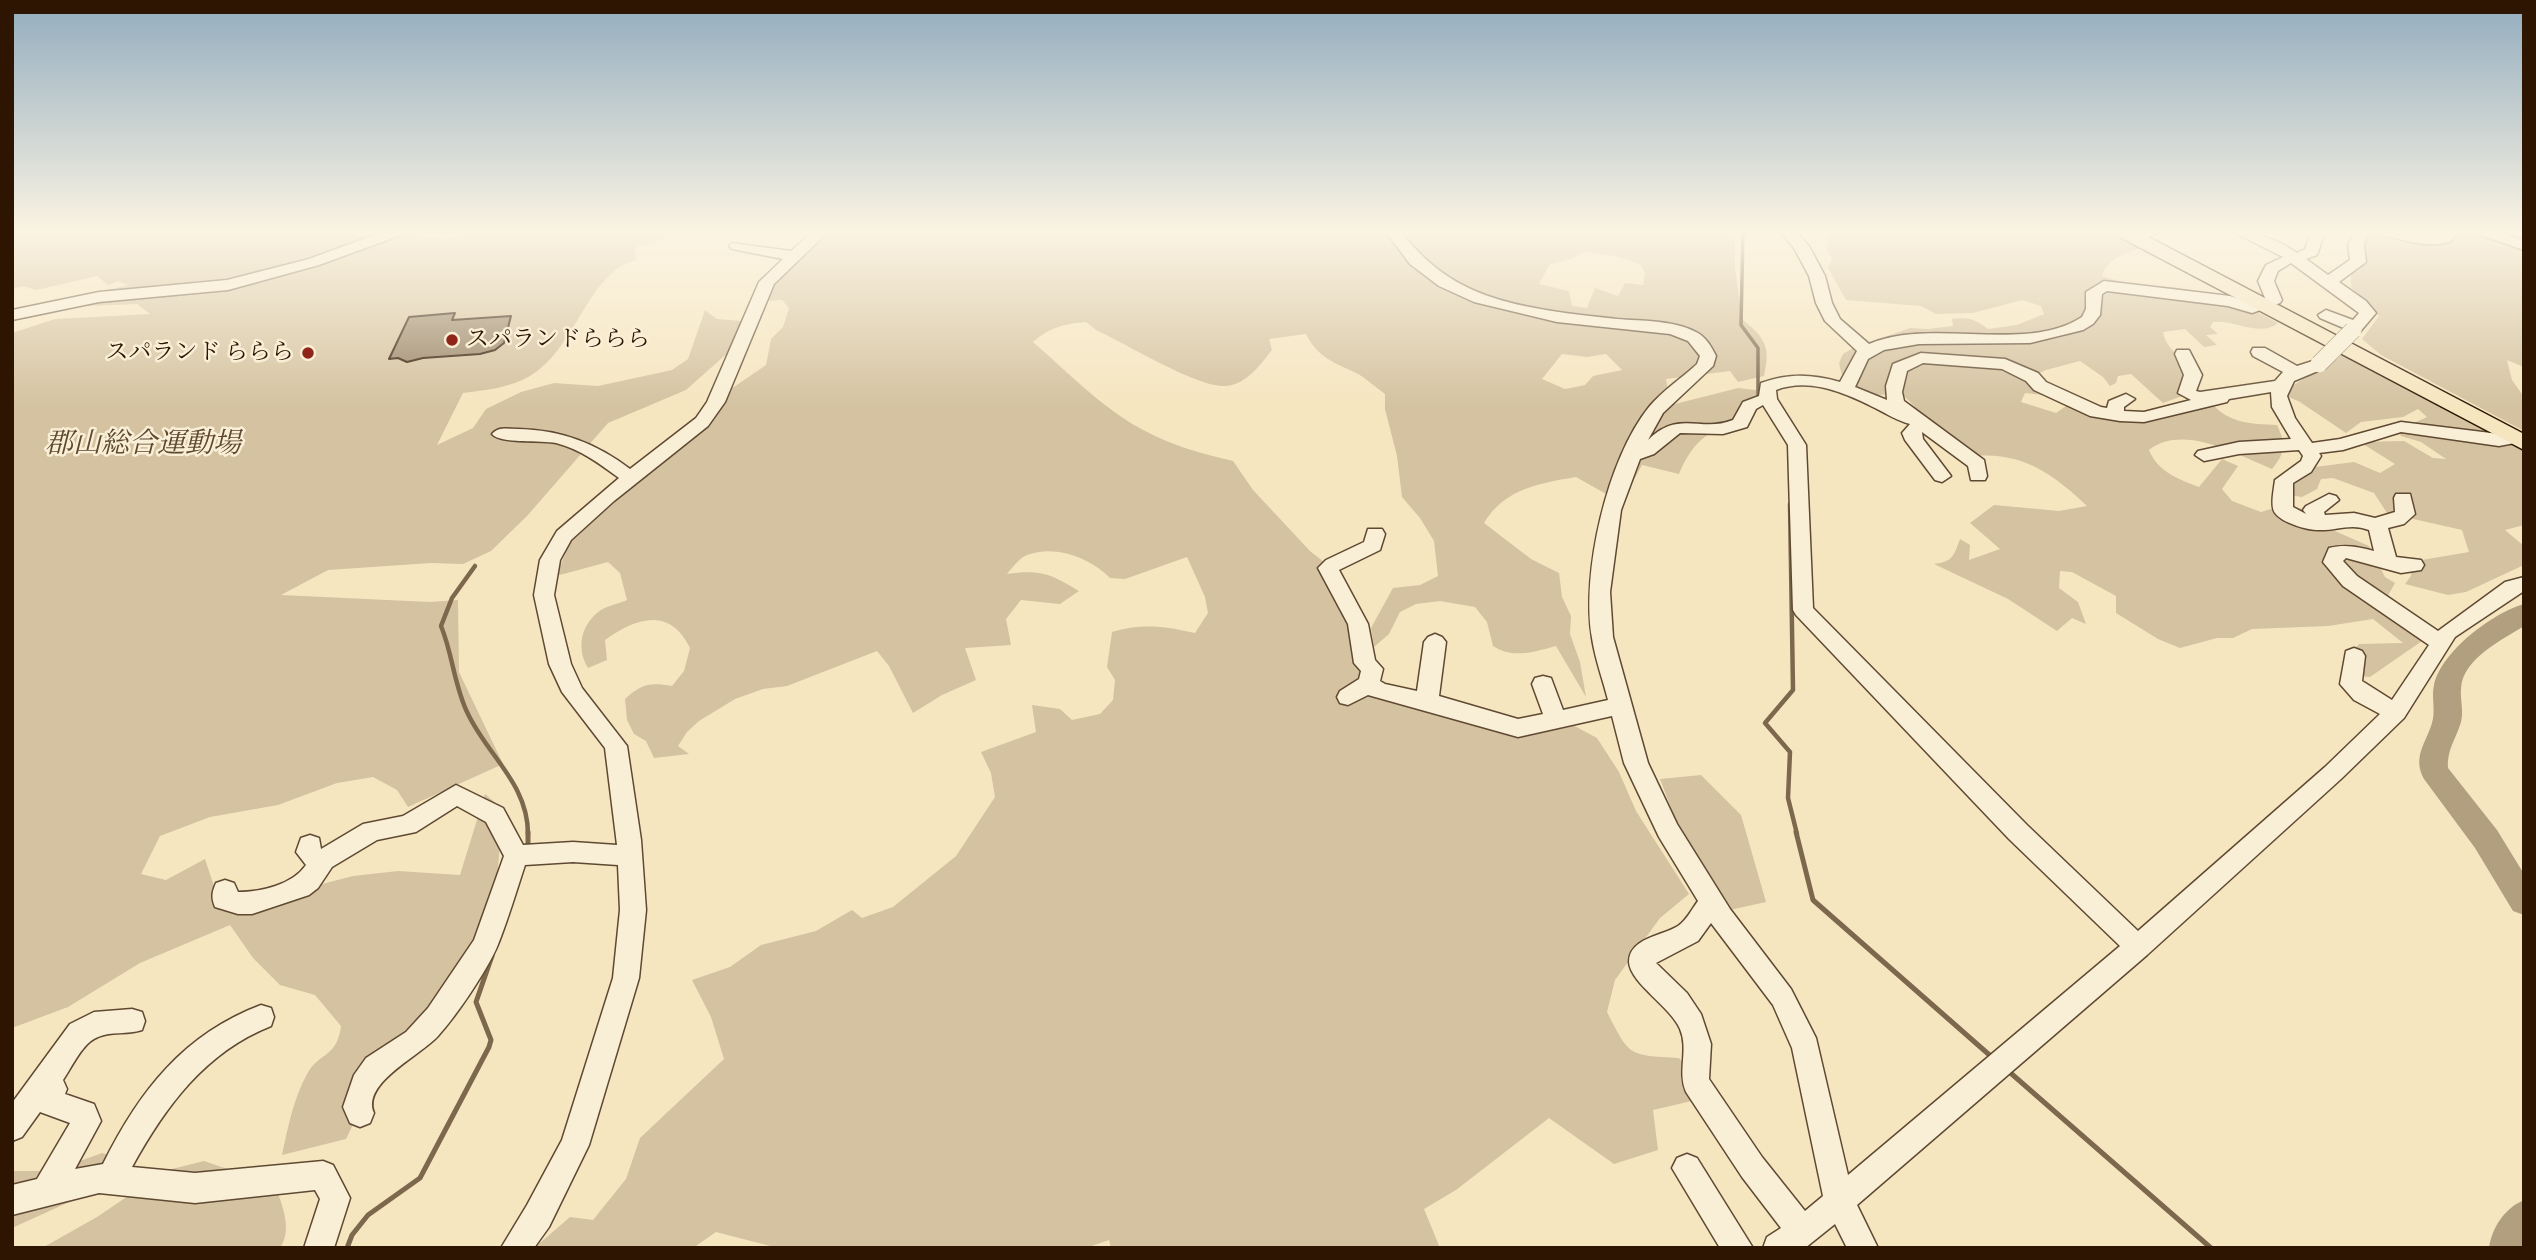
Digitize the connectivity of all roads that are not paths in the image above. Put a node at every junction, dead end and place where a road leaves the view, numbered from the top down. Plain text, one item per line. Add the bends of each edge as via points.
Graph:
1 (166, 291) edge
2 (763, 291) edge
3 (1458, 291) edge
4 (1821, 291) edge
5 (2096, 291) edge
6 (2147, 291) edge
7 (2240, 291) edge
8 (2270, 291) edge
9 (2341, 291) edge
10 (2266, 305) junction
11 (12, 315) edge
12 (2326, 315) dead end
13 (2354, 329) junction
14 (1867, 351) junction
15 (2259, 352) dead end
16 (2183, 354) dead end
17 (2289, 379) junction
18 (1845, 388) junction
19 (2220, 395) junction
20 (1768, 399) junction
21 (2126, 399) dead end
22 (2041, 400) dead end
23 (2090, 410) junction
24 (2116, 415) junction
25 (1915, 426) junction
26 (500, 434) dead end
27 (2519, 440) edge
28 (2305, 446) junction
29 (1635, 454) junction
30 (2204, 455) dead end
31 (1983, 474) dead end
32 (1941, 476) dead end
33 (631, 479) junction
34 (2403, 498) dead end
35 (2329, 500) dead end
36 (2320, 524) junction
37 (2376, 524) junction
38 (1375, 534) dead end
39 (2382, 559) junction
40 (2414, 565) dead end
41 (2524, 584) edge
42 (1435, 642) dead end
43 (2441, 643) junction
44 (2354, 656) dead end
45 (1369, 683) junction
46 (1543, 684) dead end
47 (1348, 697) dead end
48 (1427, 701) junction
49 (1619, 706) junction
50 (2396, 712) junction
51 (1556, 720) junction
52 (516, 856) junction
53 (630, 857) junction
54 (225, 890) dead end
55 (1712, 902) junction
56 (2138, 947) junction
57 (261, 1017) dead end
58 (132, 1021) dead end
59 (53, 1089) dead end
60 (360, 1113) dead end
61 (12, 1127) edge
62 (1687, 1168) dead end
63 (111, 1179) junction
64 (45, 1193) junction
65 (12, 1200) edge
66 (1839, 1202) junction
67 (1790, 1239) edge
68 (319, 1248) edge
69 (516, 1248) edge
70 (1738, 1248) edge
71 (1863, 1248) edge

1 - 11 street via 99,297
2 - 33 street via 716,402 702,422
3 - 29 street via 1528,311 1671,329 1695,337 1708,356 1704,366 1656,410
4 - 14 street via 1833,320
5 - 14 street via 2095,310 2088,321 2034,338 1939,338 1896,342
6 - 10 street via 2230,300 2252,308
7 - 10 main road
8 - 10 street via 2274,300
9 - 13 street via 2368,313
10 - 27 main road
12 - 13 street
13 - 17 street, bridge via 2319,364
14 - 18 street
15 - 17 street
16 - 19 street via 2193,375 2187,393
17 - 19 street via 2255,383
17 - 28 street via 2279,403 2292,432
18 - 20 street via 1794,380 1775,382 1767,387
18 - 25 street
19 - 24 street via 2144,417
20 - 29 street via 1752,402 1741,423 1731,428 1676,428 1646,453
20 - 56 street via 1797,445 1803,610 2018,832
21 - 24 street via 2115,405
22 - 23 street
23 - 24 street
23 - 25 street via 2005,364 1921,358 1899,368 1893,399
25 - 31 street
25 - 32 street via 1914,440
26 - 33 street via 538,434 591,449
27 - 28 street via 2401,427 2343,444
28 - 30 street via 2239,448
28 - 36 street via 2312,456 2297,475 2284,480 2283,510 2293,518
29 - 49 street via 1611,510 1600,592 1602,637
33 - 53 street via 564,536 550,560 544,595 560,664 573,692 616,746
34 - 37 street via 2405,514
35 - 36 street via 2312,510
36 - 37 street via 2353,519
37 - 39 street via 2386,557
38 - 45 street via 1368,549 1328,568 1358,624 1365,663 1371,669
39 - 40 street
39 - 43 street via 2346,551 2336,554 2333,562 2350,581
41 - 43 street via 2493,600 2448,632
42 - 48 street
43 - 50 street
44 - 50 street via 2351,684
45 - 47 street
45 - 48 street via 1378,691
46 - 51 street
48 - 51 street via 1517,728
49 - 51 street
49 - 55 street via 1636,763 1662,819
50 - 56 street
52 - 53 street via 574,850
52 - 54 street via 495,815 456,794 408,825 372,831 316,852 309,881 300,888 238,903 224,899
52 - 60 street via 485,945 439,1017 416,1041 376,1067 364,1084 357,1107
53 - 69 street via 633,910 626,978 575,1145
55 - 66 street via 1774,986 1802,1038
55 - 67 street via 1689,933 1647,952 1643,968 1670,990 1684,1011 1697,1041 1696,1083 1752,1167
56 - 66 street
57 - 63 street via 215,1039 184,1065 122,1154
58 - 61 street via 94,1024 80,1033
59 - 64 street via 48,1102 84,1114 87,1121
62 - 70 street
63 - 64 street
63 - 68 street via 195,1188 323,1175 335,1198
64 - 65 street
66 - 67 street
66 - 71 street

